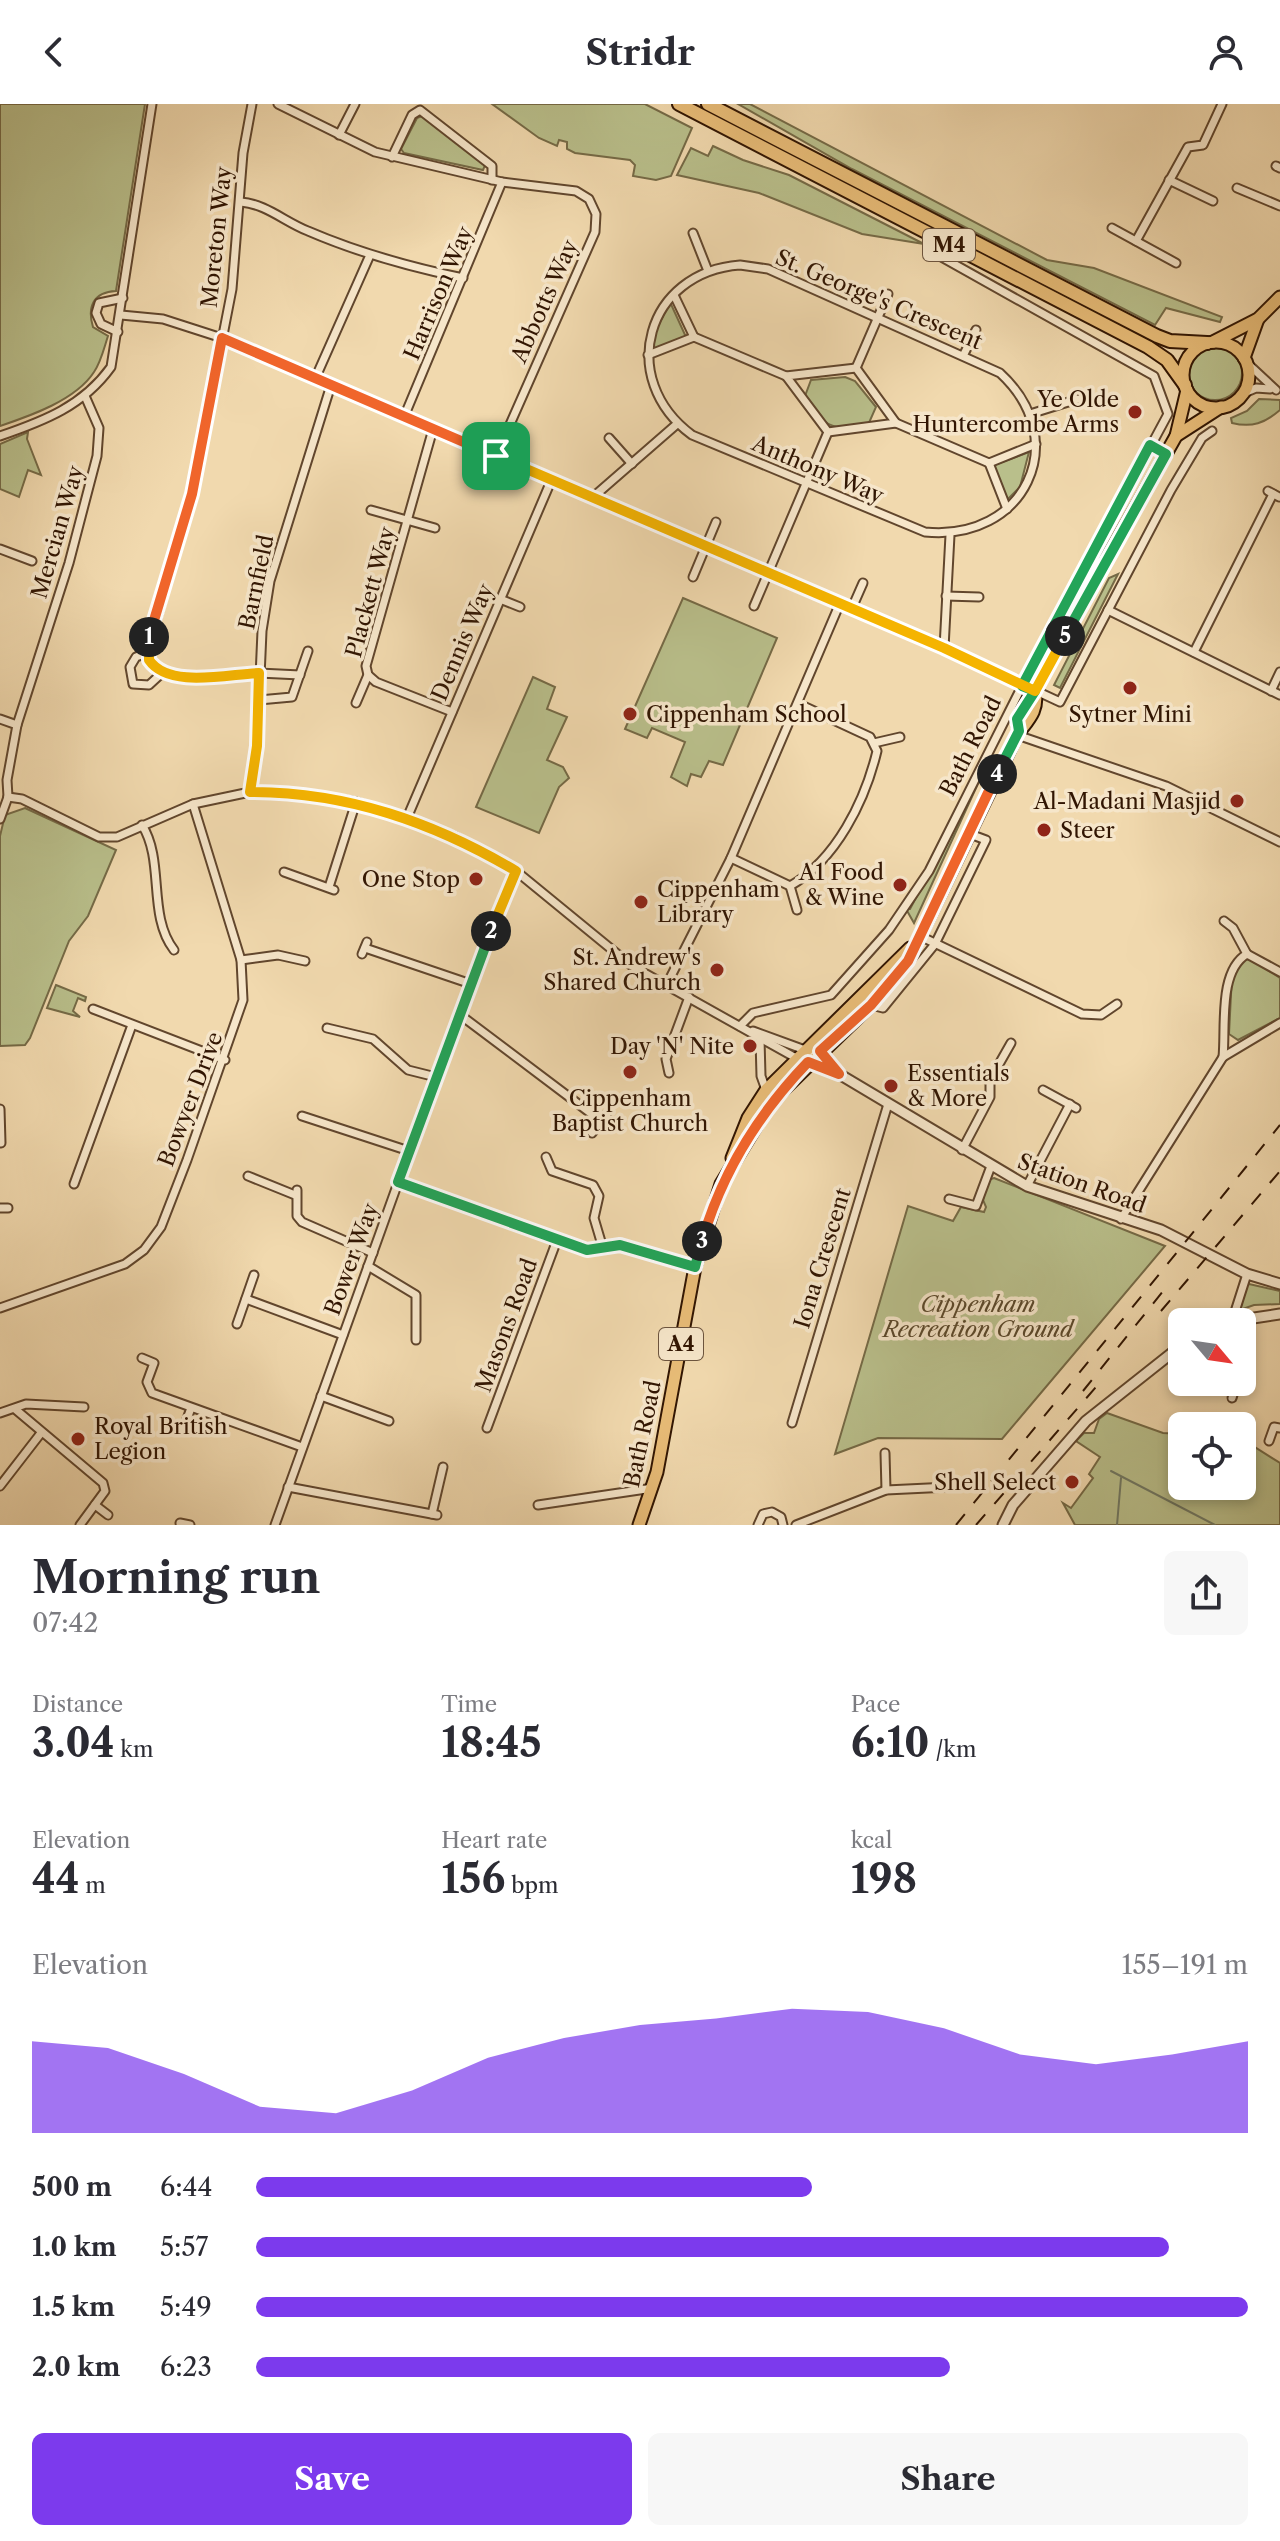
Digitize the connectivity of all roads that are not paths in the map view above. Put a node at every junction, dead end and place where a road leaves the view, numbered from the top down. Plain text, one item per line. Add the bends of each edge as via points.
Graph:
1 (152, 104) edge
2 (252, 104) edge
3 (355, 104) edge
4 (679, 104) edge
5 (708, 104) edge
6 (1222, 104) edge
7 (282, 105) edge
8 (418, 107) edge
9 (339, 135) junction
10 (392, 157) junction
11 (492, 180) junction
12 (1169, 180) junction
13 (502, 182) junction
14 (1237, 188) dead end
15 (1213, 201) dead end
16 (241, 202) junction
17 (1280, 206) edge
18 (1112, 228) dead end
19 (693, 233) dead end
20 (1136, 241) junction
21 (936, 254) dead end
22 (370, 255) junction
23 (1176, 263) dead end
24 (708, 271) junction
25 (463, 278) junction
26 (888, 294) dead end
27 (674, 295) junction
28 (1280, 297) edge
29 (123, 298) junction
30 (121, 315) junction
31 (878, 317) junction
32 (1258, 319) junction
33 (976, 330) dead end
34 (118, 332) junction
35 (694, 337) junction
36 (222, 338) junction
37 (1210, 343) junction
38 (964, 354) junction
39 (648, 355) junction
40 (1246, 360) junction
41 (856, 368) junction
42 (786, 376) junction
43 (315, 379) junction
44 (331, 385) junction
45 (1186, 388) junction
46 (1278, 390) edge
47 (1242, 394) junction
48 (85, 396) junction
49 (1078, 399) dead end
50 (1221, 407) junction
51 (1030, 414) junction
52 (404, 417) junction
53 (896, 423) junction
54 (677, 424) junction
55 (433, 429) junction
56 (1212, 431) dead end
57 (828, 432) junction
58 (0, 436) edge
59 (1176, 436) junction
60 (609, 438) dead end
61 (1036, 444) junction
62 (1150, 445) junction
63 (1166, 454) junction
64 (496, 456) junction
65 (989, 463) junction
66 (632, 464) junction
67 (551, 481) junction
68 (806, 483) junction
69 (1273, 494) edge
70 (592, 498) junction
71 (1007, 509) junction
72 (371, 510) dead end
73 (407, 520) junction
74 (716, 522) dead end
75 (435, 528) dead end
76 (950, 535) junction
77 (705, 546) junction
78 (0, 549) edge
79 (26, 549) dead end
80 (768, 572) junction
81 (693, 577) dead end
82 (863, 583) dead end
83 (946, 596) junction
84 (979, 597) dead end
85 (500, 599) junction
86 (840, 603) junction
87 (754, 606) dead end
88 (520, 607) dead end
89 (852, 608) junction
90 (1108, 610) junction
91 (944, 648) junction
92 (308, 651) dead end
93 (1194, 652) junction
94 (147, 653) junction
95 (1280, 672) edge
96 (162, 673) junction
97 (259, 673) junction
98 (300, 675) junction
99 (368, 675) junction
100 (1022, 686) junction
101 (1035, 691) junction
102 (1271, 691) junction
103 (1280, 695) edge
104 (259, 700) junction
105 (356, 703) dead end
106 (799, 704) junction
107 (452, 712) junction
108 (0, 719) edge
109 (17, 725) junction
110 (1018, 733) junction
111 (900, 737) dead end
112 (874, 743) junction
113 (250, 792) junction
114 (8, 797) junction
115 (356, 802) junction
116 (193, 804) junction
117 (407, 818) junction
118 (0, 819) edge
119 (142, 825) junction
120 (970, 834) junction
121 (1280, 842) edge
122 (731, 858) junction
123 (516, 871) junction
124 (284, 872) dead end
125 (790, 886) junction
126 (797, 910) dead end
127 (1224, 921) dead end
128 (918, 938) junction
129 (935, 944) junction
130 (365, 948) dead end
131 (174, 950) dead end
132 (1247, 954) junction
133 (241, 960) junction
134 (305, 961) dead end
135 (1280, 972) edge
136 (471, 984) junction
137 (667, 984) junction
138 (689, 997) junction
139 (1117, 1004) dead end
140 (871, 1005) junction
141 (93, 1009) dead end
142 (459, 1014) junction
143 (1280, 1023) edge
144 (132, 1025) junction
145 (326, 1028) dead end
146 (743, 1028) junction
147 (760, 1039) junction
148 (1011, 1043) dead end
149 (820, 1051) junction
150 (800, 1054) junction
151 (1223, 1057) junction
152 (225, 1060) junction
153 (808, 1062) junction
154 (669, 1073) dead end
155 (839, 1074) junction
156 (436, 1077) junction
157 (766, 1090) junction
158 (1043, 1090) dead end
159 (888, 1104) junction
160 (0, 1109) edge
161 (302, 1116) dead end
162 (592, 1133) dead end
163 (1, 1143) edge
164 (962, 1150) junction
165 (409, 1151) junction
166 (546, 1157) dead end
167 (731, 1166) junction
168 (991, 1166) junction
169 (248, 1176) dead end
170 (398, 1182) junction
171 (74, 1184) dead end
172 (1027, 1186) junction
173 (949, 1199) dead end
174 (1121, 1219) junction
175 (557, 1240) junction
176 (602, 1245) junction
177 (373, 1253) junction
178 (368, 1266) junction
179 (695, 1267) junction
180 (1247, 1274) junction
181 (254, 1275) dead end
182 (1280, 1284) edge
183 (246, 1299) junction
184 (0, 1308) edge
185 (1234, 1308) edge
186 (1280, 1314) edge
187 (1256, 1317) edge
188 (237, 1324) dead end
189 (343, 1335) junction
190 (416, 1340) dead end
191 (1168, 1356) edge
192 (142, 1358) dead end
193 (321, 1396) junction
194 (84, 1407) dead end
195 (191, 1408) junction
196 (15, 1409) junction
197 (0, 1413) edge
198 (389, 1421) dead end
199 (791, 1423) dead end
200 (490, 1425) dead end
201 (1280, 1428) edge
202 (183, 1430) dead end
203 (41, 1433) junction
204 (1269, 1441) dead end
205 (302, 1447) junction
206 (885, 1453) dead end
207 (443, 1467) dead end
208 (0, 1486) edge
209 (288, 1487) junction
210 (940, 1487) junction
211 (949, 1487) dead end
212 (653, 1488) junction
213 (886, 1490) junction
214 (940, 1497) dead end
215 (95, 1505) junction
216 (538, 1505) dead end
217 (108, 1515) dead end
218 (180, 1523) dead end
219 (80, 1525) edge
220 (190, 1525) edge
221 (271, 1525) edge
222 (639, 1525) edge
223 (758, 1525) edge
224 (783, 1525) edge
225 (796, 1525) edge
226 (1003, 1525) edge

1 - 29 street
2 - 16 street, Moreton Way
3 - 9 street
4 - 45 highway, M4 via 1148,347 1167,360
5 - 37 highway, M4 via 1154,334 1170,341
6 - 12 street via 1203,145 1188,147
7 - 9 street
8 - 10 street
8 - 11 street via 492,166
9 - 10 street
10 - 11 street
11 - 13 street
12 - 15 street
12 - 20 street
13 - 25 street, Harrison Way
13 - 64 street, Abbotts Way via 576,191 589,199 596,214 595,232
14 - 17 street
16 - 22 street via 254,203
16 - 36 street, Moreton Way
18 - 20 street
19 - 24 street
20 - 23 street
21 - 62 street, Bath Road via 1154,376 1168,414
22 - 25 street
22 - 43 street
24 - 27 street, St. George's Crescent
24 - 31 street, St. George's Crescent via 740,265 768,269
25 - 52 street, Harrison Way
26 - 31 street
27 - 35 street
27 - 39 street, St. George's Crescent via 654,325
28 - 32 main road
29 - 30 street
29 - 34 street via 99,303 96,313 101,324
30 - 34 street
30 - 36 street via 163,319
31 - 38 street, St. George's Crescent
31 - 41 street
32 - 37 main road
32 - 40 main road
33 - 38 street
34 - 48 street via 111,367
35 - 39 street
35 - 42 street
36 - 43 street
36 - 94 street, Moreton Way via 192,494
37 - 40 main road via 1228,344
37 - 45 main road via 1188,359
38 - 51 street, St. George's Crescent via 1000,373
39 - 54 street, St. George's Crescent via 659,401
40 - 46 street
40 - 47 main road via 1248,379
41 - 42 street
41 - 53 street
42 - 57 street
43 - 44 street
44 - 52 street
44 - 97 street, Barnfield via 270,581
45 - 50 main road via 1199,403
45 - 59 main road, Bath Road / A4
46 - 47 street via 1256,388
47 - 50 main road
48 - 58 street via 62,413
48 - 109 street, Mercian Way via 99,428 97,456
49 - 51 street
50 - 59 main road, Bath Road / A4
51 - 61 street, St. George's Crescent
52 - 55 street
53 - 57 street
53 - 65 street
54 - 66 street
54 - 68 street, Anthony Way
55 - 64 street
55 - 73 street, Plackett Way
56 - 90 street via 1202,438 1171,490
57 - 68 street
59 - 63 main road, Bath Road / A4
60 - 66 street
61 - 65 street
61 - 71 street, St. George's Crescent via 1025,486
62 - 63 street
62 - 100 street, Bath Road
63 - 101 main road, Bath Road / A4
64 - 67 street
65 - 71 street
66 - 70 street
67 - 70 street
67 - 85 street, Dennis Way
68 - 76 street, Anthony Way via 901,524
68 - 80 street
69 - 93 street
70 - 77 street
71 - 76 street, St. George's Crescent via 974,531
72 - 73 street
73 - 75 street
73 - 99 street, Plackett Way via 368,655
74 - 77 street
76 - 83 street
77 - 80 street
77 - 81 street
78 - 79 street via 28,559
80 - 86 street
80 - 87 street
82 - 89 street
83 - 84 street
83 - 91 street
85 - 88 street
85 - 107 street, Dennis Way
86 - 89 street
86 - 106 street
89 - 91 street
90 - 93 street
90 - 101 street via 1060,702
91 - 100 street
92 - 98 street
93 - 102 street
94 - 96 street
94 - 96 street, Moreton Way via 130,667 133,684 149,685
95 - 102 street
96 - 97 street, Moreton Way
97 - 98 street, Moreton Way
97 - 104 street, Barnfield
98 - 104 street via 292,697
99 - 105 street
99 - 107 street, Plackett Way via 385,687
100 - 101 street
100 - 146 street, Bath Road via 929,871 870,954 831,995 753,1013
101 - 110 main road, Bath Road / A4 via 1017,719
102 - 103 street
104 - 113 street, Barnfield
106 - 112 street via 861,730
106 - 122 street
107 - 117 street, Dennis Way
108 - 109 street
109 - 114 street, Mercian Way
110 - 120 main road, Bath Road / A4
110 - 121 street via 1166,786
111 - 112 street
112 - 125 street via 873,767 848,824 828,852
113 - 115 street
113 - 116 street
114 - 118 street, Mercian Way
114 - 119 street via 99,837 117,837
115 - 117 street
115 - 124 street via 332,888
116 - 119 street
116 - 133 street, Bowyer Drive
117 - 123 street via 456,837
119 - 131 street via 152,841 161,933
120 - 128 main road, Bath Road / A4
120 - 129 street via 986,840
122 - 125 street
122 - 137 street
123 - 136 street, Bower Way
123 - 137 street via 610,950
125 - 126 street
127 - 132 street
128 - 129 street
128 - 140 main road, Bath Road / A4 via 908,961
128 - 150 main road, Bath Road / A4 via 880,981
129 - 139 street via 1082,1014 1101,1015
129 - 140 street via 883,1008
130 - 136 street
132 - 135 street
132 - 151 street via 1229,976
133 - 134 street via 278,955
133 - 152 street, Bowyer Drive via 243,1000
136 - 142 street, Bower Way
137 - 138 street
138 - 146 street
138 - 154 street via 666,1059
140 - 149 main road, Bath Road / A4
141 - 144 street
142 - 156 street, Bower Way
142 - 162 street via 604,1118
143 - 151 street
144 - 152 street
144 - 171 street
145 - 156 street via 373,1039 408,1070
146 - 147 street
146 - 150 street
147 - 150 street
147 - 157 street
148 - 164 street
149 - 150 street
149 - 153 main road, Bath Road / A4
149 - 155 street, Station Road
150 - 153 street, Station Road
150 - 157 main road, Bath Road / A4
151 - 174 street
152 - 184 street, Bowyer Drive via 161,1227 144,1250 125,1264
153 - 155 street, Station Road
153 - 167 main road, Bath Road / A4 via 771,1102
155 - 159 street, Station Road
156 - 165 street, Bower Way
157 - 167 main road, Bath Road / A4 via 736,1143
158 - 172 street via 1073,1106
159 - 164 street, Station Road
159 - 199 street, Iona Crescent
160 - 163 street
161 - 165 street
164 - 168 street, Station Road
165 - 170 street, Bower Way
166 - 176 street via 552,1171 593,1185 599,1196 594,1218
167 - 179 main road, Bath Road / A4 via 712,1207
168 - 172 street, Station Road
168 - 173 street via 976,1206
169 - 177 street via 296,1193 302,1222
170 - 175 street
170 - 177 street, Bower Way
172 - 174 street, Station Road
174 - 180 street, Station Road via 1177,1237
175 - 176 street via 587,1250
175 - 200 street, Masons Road
176 - 179 street via 620,1245
177 - 178 street, Bower Way
178 - 189 street, Bower Way
178 - 190 street via 416,1295
179 - 212 main road, Bath Road / A4
180 - 182 street, Station Road
180 - 185 street
181 - 183 street
183 - 188 street
183 - 189 street
186 - 187 street
189 - 193 street, Bower Way
191 - 226 street via 1086,1421 1013,1505
192 - 195 street via 154,1363 147,1382 152,1393
193 - 198 street
193 - 205 street, Bower Way
194 - 196 street via 26,1404
195 - 202 street
195 - 205 street
196 - 197 street
196 - 203 street
201 - 204 street via 1274,1427
203 - 208 street
203 - 215 street via 103,1483 105,1491
205 - 209 street, Bower Way
206 - 213 street
207 - 209 street via 434,1514
209 - 221 street, Bower Way
210 - 211 street
210 - 213 street
210 - 214 street
212 - 216 street
212 - 222 main road, Bath Road / A4
213 - 225 street
215 - 217 street
215 - 219 street
218 - 220 street
223 - 224 street via 763,1514 772,1512

